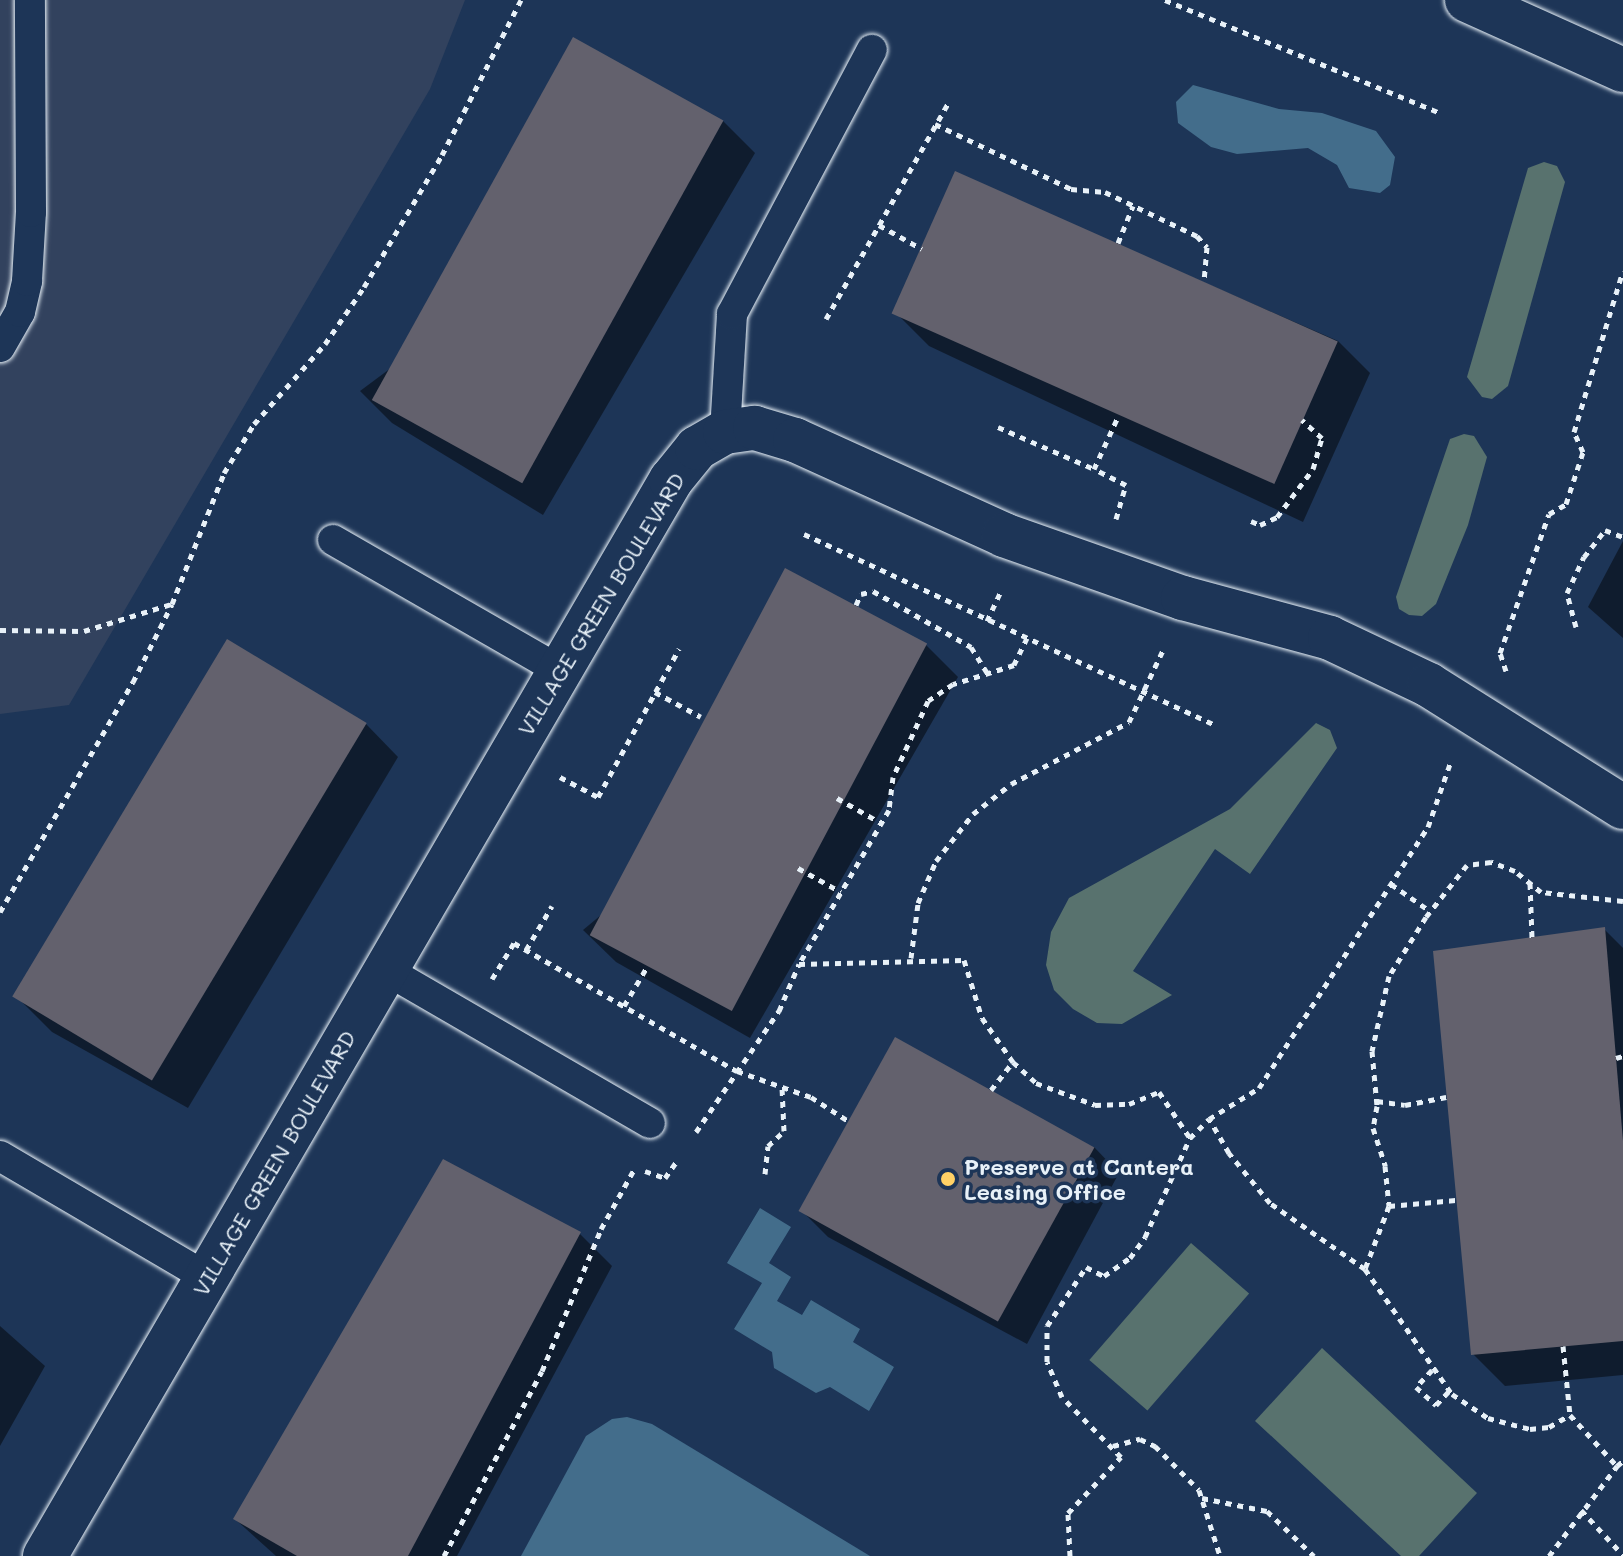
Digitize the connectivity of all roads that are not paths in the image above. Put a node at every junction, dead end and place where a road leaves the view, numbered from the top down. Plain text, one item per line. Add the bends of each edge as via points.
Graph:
1 (30, 0) edge
2 (1467, 0) edge
3 (872, 50) dead end
4 (1623, 70) edge
5 (0, 347) edge
6 (725, 432) junction
7 (333, 540) dead end
8 (561, 671) junction
9 (1623, 807) edge
10 (386, 970) junction
11 (650, 1123) road end
12 (0, 1156) edge
13 (208, 1278) junction
14 (45, 1556) edge

1 - 5 lane via 27,281 20,312
2 - 4 street
3 - 6 lane via 732,314
6 - 8 street, VILLAGE GREEN BOULEVARD via 697,448 671,480
6 - 9 street via 755,428 795,440 1004,535 1183,598 1343,643 1429,685
7 - 8 lane
8 - 10 street, VILLAGE GREEN BOULEVARD
10 - 11 lane
10 - 13 street, VILLAGE GREEN BOULEVARD
12 - 13 lane
13 - 14 street, VILLAGE GREEN BOULEVARD

